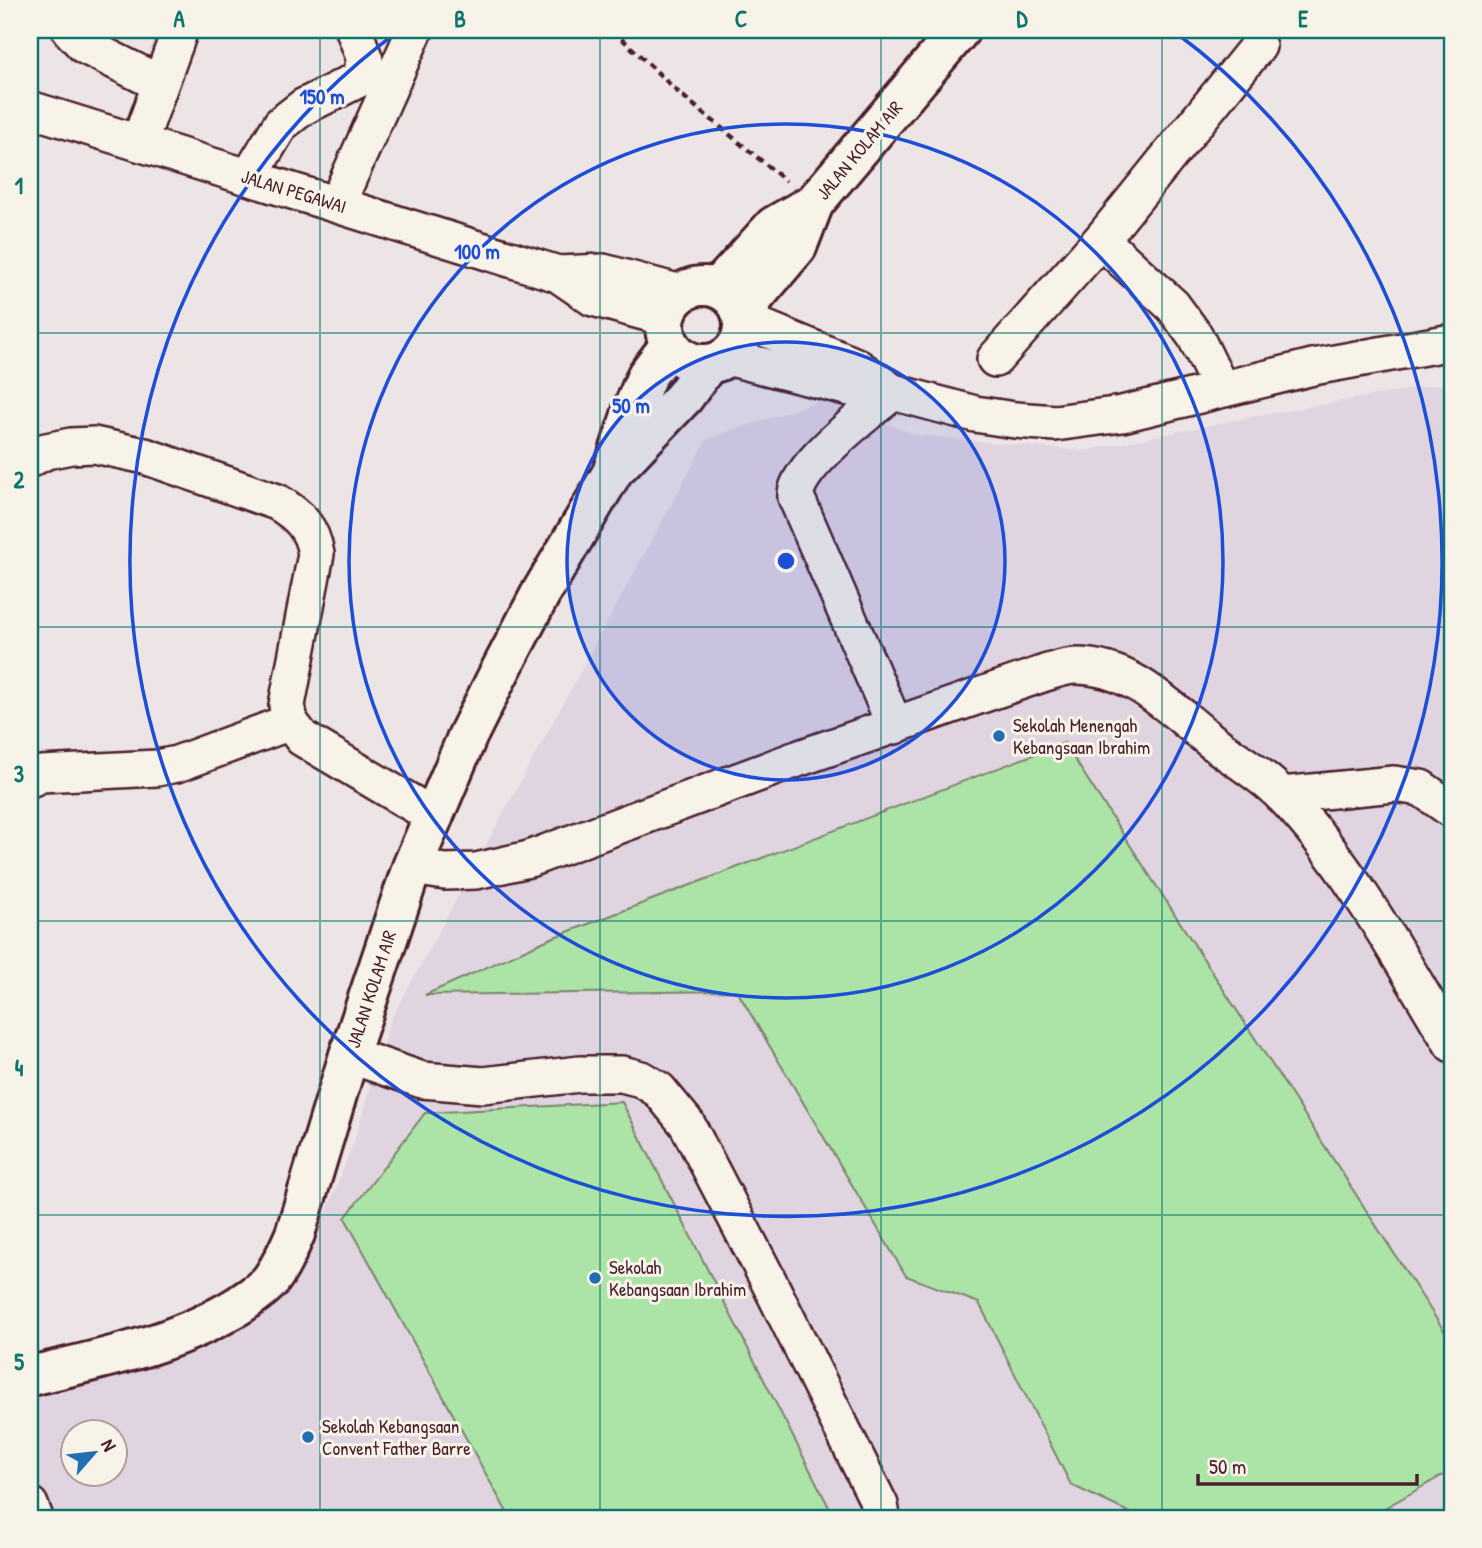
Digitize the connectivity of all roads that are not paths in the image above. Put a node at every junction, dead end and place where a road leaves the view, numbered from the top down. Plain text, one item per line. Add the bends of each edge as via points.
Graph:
1 (70, 30) edge
2 (180, 30) edge
3 (354, 30) edge
4 (415, 30) edge
5 (960, 30) edge
6 (1258, 46) dead end
7 (159, 83) junction
8 (30, 109) edge
9 (139, 143) junction
10 (249, 177) junction
11 (337, 204) junction
12 (1101, 240) junction
13 (734, 307) junction
14 (672, 318) junction
15 (1452, 342) edge
16 (995, 359) dead end
17 (717, 360) junction
18 (1221, 389) junction
19 (893, 392) junction
20 (30, 459) edge
21 (612, 473) junction
22 (290, 722) junction
23 (894, 726) junction
24 (30, 779) edge
25 (1282, 795) junction
26 (1452, 810) edge
27 (435, 817) junction
28 (412, 867) junction
29 (1452, 1044) edge
30 (349, 1055) junction
31 (30, 1376) edge
32 (30, 1505) edge
33 (34, 1518) edge
34 (880, 1518) edge

1 - 7 street via 85,46
2 - 7 street
3 - 10 street via 365,60 359,79 303,107 281,124
4 - 11 street
5 - 13 main road, JALAN KOLAM AIR via 814,203 797,247
6 - 12 street
7 - 9 street
8 - 9 street, JALAN PEGAWAI
9 - 10 street, JALAN PEGAWAI
10 - 11 street, JALAN PEGAWAI
11 - 14 street, JALAN PEGAWAI via 558,274 593,298
12 - 16 street
12 - 18 street via 1173,306 1195,335
13 - 14 main road via 698,286
13 - 17 main road via 741,338
13 - 19 street via 856,366
14 - 17 main road via 687,360
14 - 21 main road, JALAN KOLAM AIR via 634,406
15 - 18 street
17 - 19 street via 854,389
17 - 21 main road, JALAN KOLAM AIR
18 - 19 street via 1122,414 1055,423 975,414
19 - 23 street via 805,471 795,490
20 - 22 street via 46,451 94,445 145,456 295,512 314,540 316,554 287,705
21 - 27 main road, JALAN KOLAM AIR via 497,677
22 - 24 street via 177,764 41,774
22 - 27 street via 302,738
23 - 25 street via 1045,673 1074,666 1109,669 1145,687
23 - 28 street via 529,859 476,871
25 - 26 street via 1394,784 1421,788
25 - 29 street via 1351,881
27 - 28 main road, JALAN KOLAM AIR
28 - 30 main road, JALAN KOLAM AIR
30 - 31 main road, JALAN KOLAM AIR via 295,1234 270,1282 227,1312 190,1330 138,1349
30 - 34 street via 422,1080 483,1085 622,1074 659,1090 687,1124 766,1276 880,1505
32 - 33 street

